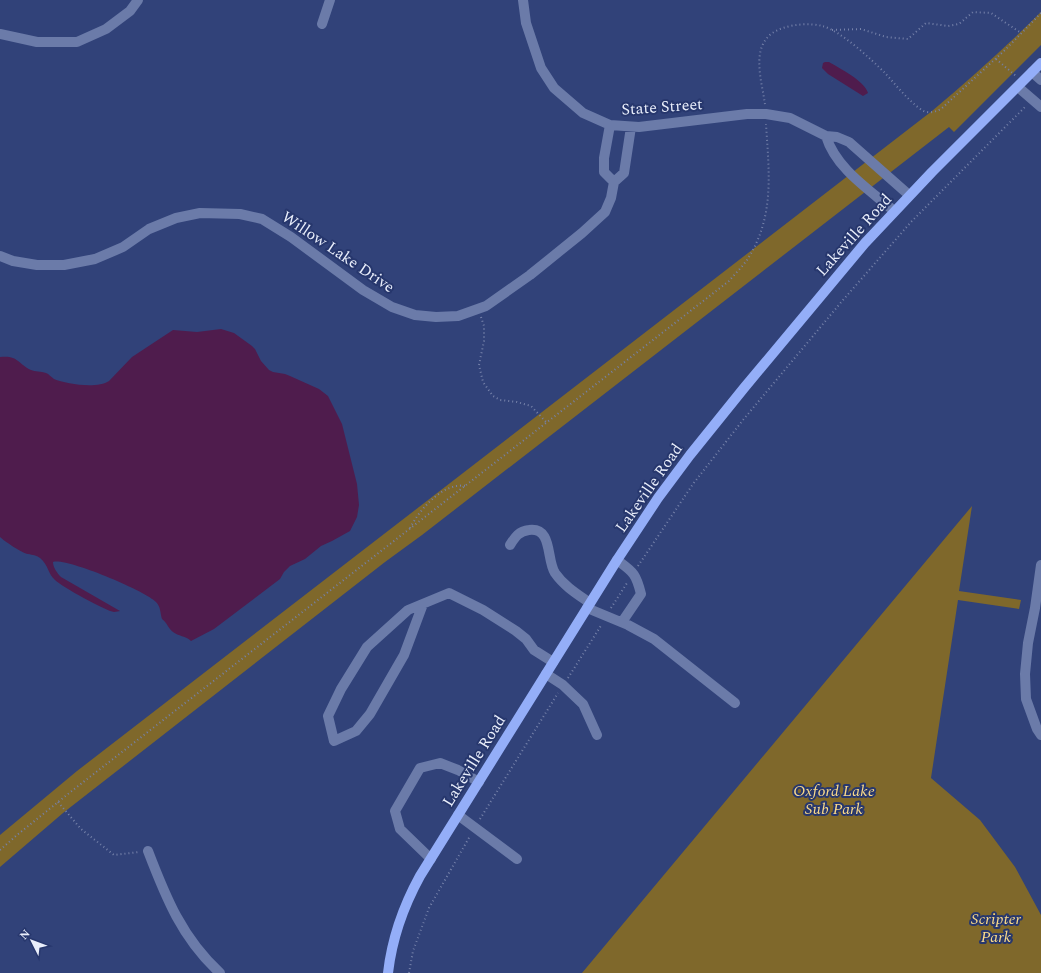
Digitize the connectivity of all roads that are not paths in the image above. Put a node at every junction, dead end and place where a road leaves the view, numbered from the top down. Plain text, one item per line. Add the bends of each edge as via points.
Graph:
1 (138, 0) edge
2 (330, 0) edge
3 (522, 0) edge
4 (322, 24) dead end
5 (0, 34) edge
6 (1041, 63) edge
7 (1032, 72) junction
8 (1041, 80) edge
9 (1021, 84) junction
10 (1037, 104) edge
11 (610, 125) junction
12 (631, 127) junction
13 (826, 136) junction
14 (614, 182) junction
15 (909, 195) junction
16 (894, 211) junction
17 (0, 256) edge
18 (510, 545) dead end
19 (617, 560) junction
20 (1041, 565) edge
21 (423, 604) junction
22 (589, 605) junction
23 (622, 622) junction
24 (553, 662) junction
25 (546, 674) junction
26 (735, 703) dead end
27 (597, 735) dead end
28 (1041, 735) edge
29 (479, 782) junction
30 (458, 815) junction
31 (148, 851) road end
32 (431, 859) junction
33 (517, 859) dead end
34 (220, 973) edge
35 (388, 973) edge

1 - 5 street via 130,11 106,29 77,42 37,42
2 - 4 street
3 - 11 street, State Street via 537,58 554,88 583,113
6 - 7 main road, Lakeville Road
7 - 8 street
7 - 9 main road, Lakeville Road
9 - 10 street
9 - 15 main road, Lakeville Road
11 - 12 street, State Street
11 - 14 street via 604,172
12 - 13 street, State Street via 766,114 790,118
12 - 14 street, Willow Lake Drive via 624,173
13 - 15 street, State Street via 849,142
13 - 16 street via 829,147 845,168
14 - 17 street, Willow Lake Drive via 605,212 582,233 486,306 458,316 415,315 392,307 363,290 262,218 240,214 200,213 176,218 149,229 123,247 95,259 64,265 37,265
15 - 16 main road, Lakeville Road
16 - 19 main road, Lakeville Road via 704,436 658,498
18 - 22 street via 518,534 526,530 539,532 549,546 555,572 567,587
19 - 22 main road, Lakeville Road
19 - 23 street via 634,572 641,594
20 - 28 street via 1025,674 1026,699
21 - 21 street via 408,610 367,647 328,716 334,742 356,731 370,714 404,655
21 - 24 street via 449,592 516,631 534,650
22 - 23 street
22 - 24 main road, Lakeville Road
23 - 26 street via 654,639
24 - 25 main road, Lakeville Road
25 - 27 street via 563,685 583,704
25 - 29 main road, Lakeville Road
29 - 30 main road, Lakeville Road
29 - 32 street via 440,763 420,768 395,810 400,829
30 - 32 main road, Lakeville Road
30 - 33 street
31 - 34 street via 163,890 182,927
32 - 35 main road, Lakeville Road via 415,885 401,916

